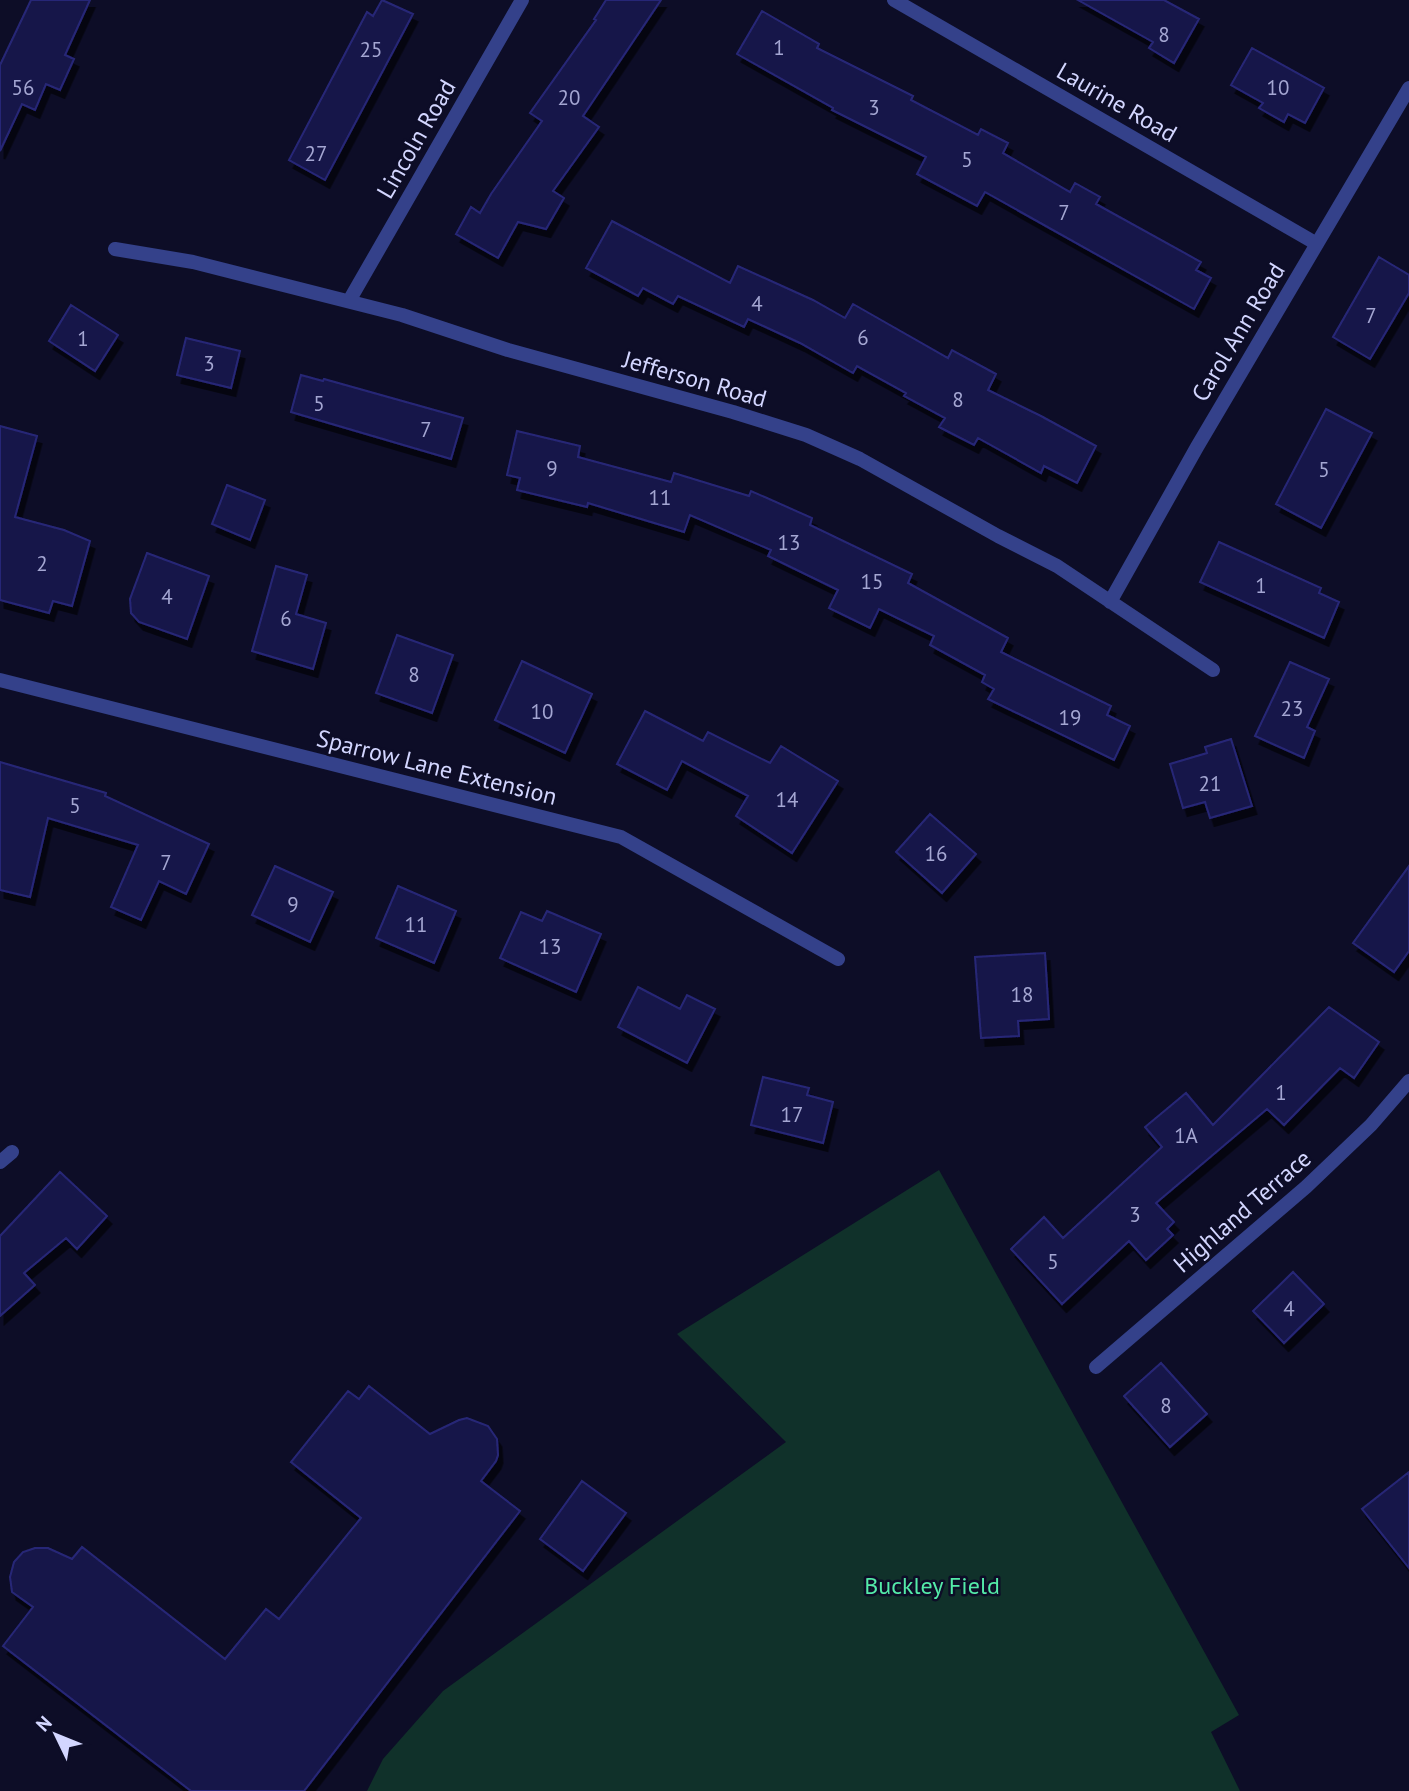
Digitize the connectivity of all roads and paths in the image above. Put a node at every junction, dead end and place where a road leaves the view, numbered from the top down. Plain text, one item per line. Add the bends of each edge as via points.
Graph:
1 (522, 0) edge
2 (894, 0) edge
3 (1409, 88) edge
4 (1317, 244) junction
5 (115, 249) dead end
6 (349, 301) junction
7 (1110, 602) junction
8 (1213, 670) dead end
9 (0, 680) edge
10 (838, 959) dead end
11 (1409, 1081) edge
12 (12, 1152) dead end
13 (0, 1162) edge
14 (1096, 1367) dead end

1 - 6 street, Lincoln Road
2 - 4 street, Laurine Road
3 - 4 street, Carol Ann Road
4 - 7 street, Carol Ann Road
5 - 6 street, Jefferson Road via 193,262
6 - 7 street, Jefferson Road via 806,435 860,459 1057,566
7 - 8 street, Jefferson Road
9 - 10 street, Sparrow Lane Extension via 621,837
11 - 14 street, Highland Terrace via 1306,1187
12 - 13 street

